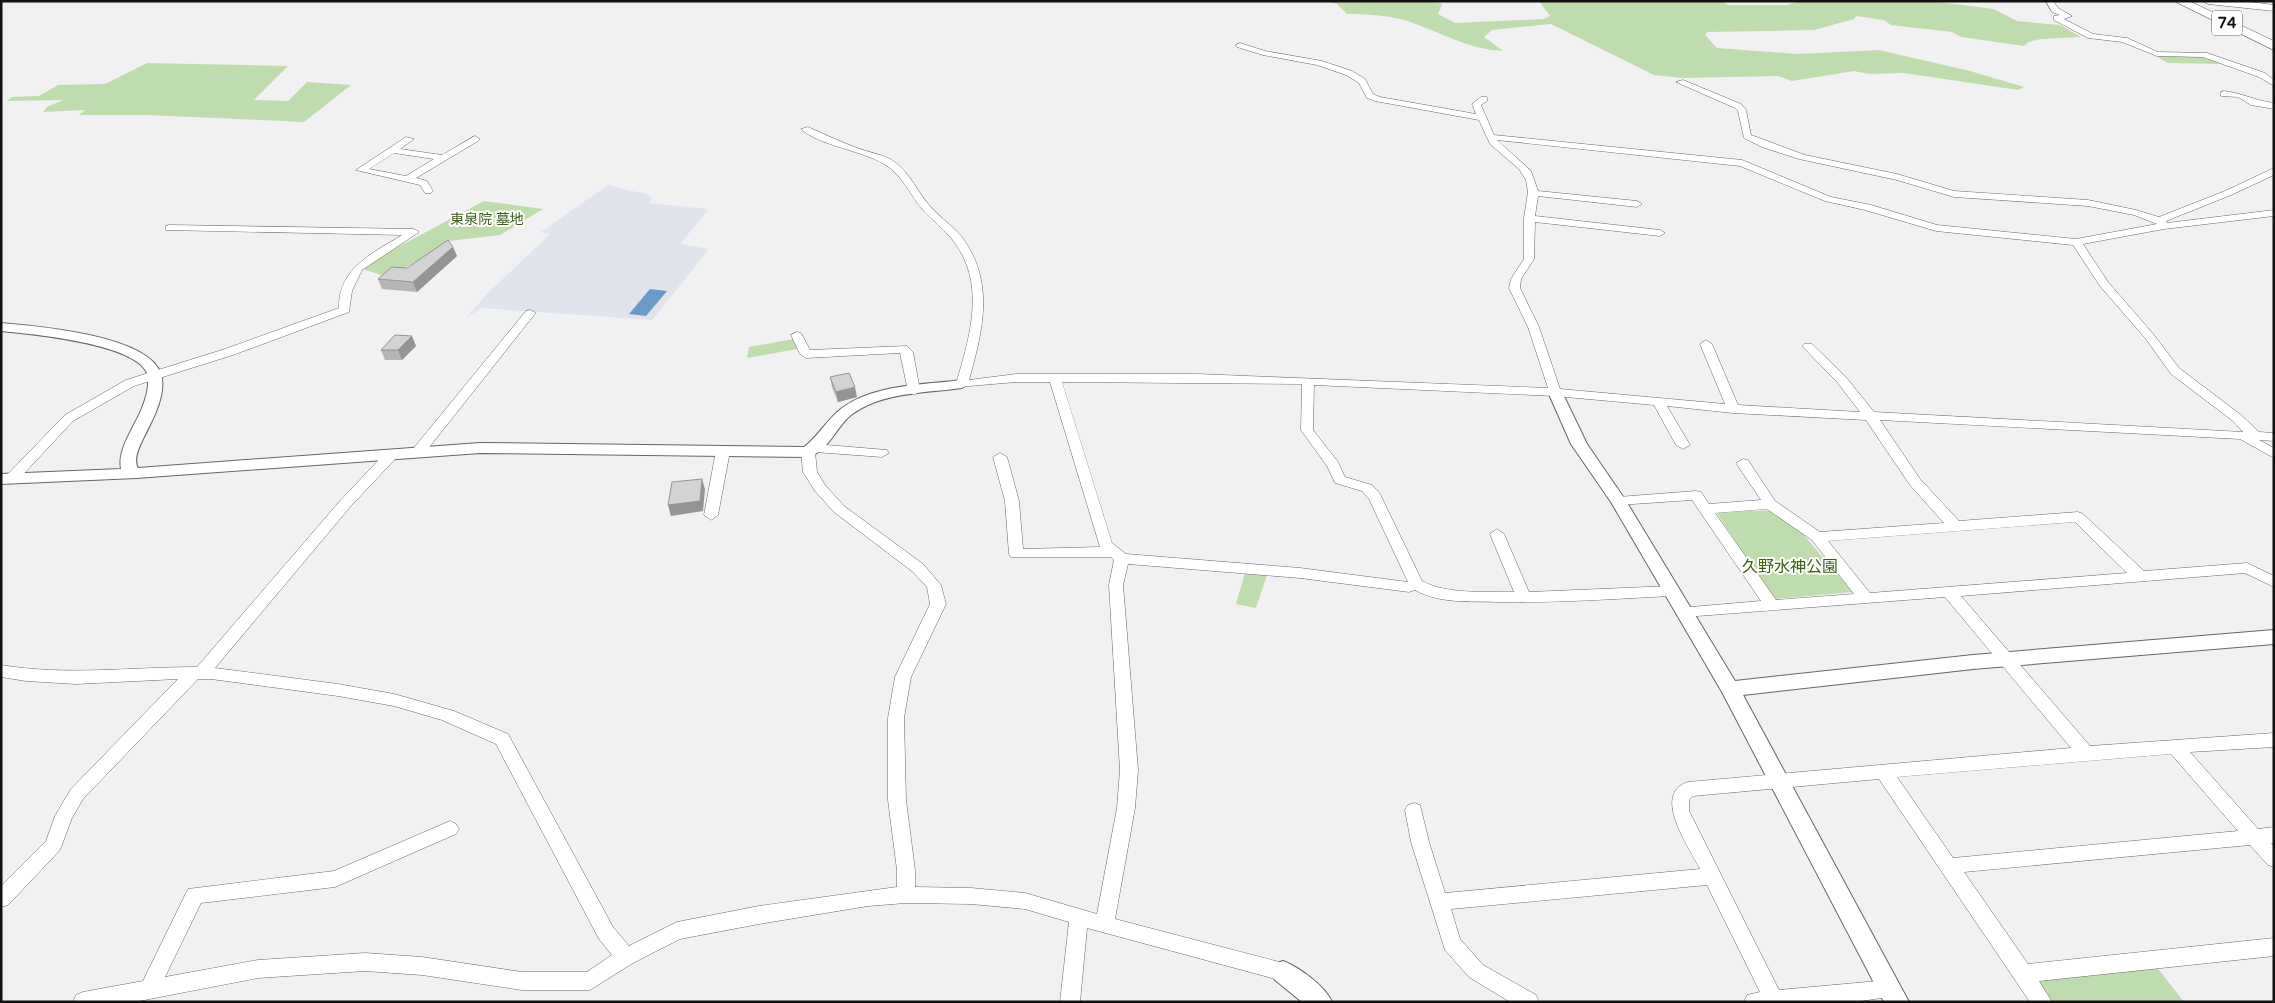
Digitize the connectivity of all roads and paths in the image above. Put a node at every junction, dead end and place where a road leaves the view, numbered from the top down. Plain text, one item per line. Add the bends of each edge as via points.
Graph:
1 (2048, 1) edge
2 (2179, 1) edge
3 (2208, 1) edge
4 (2274, 8) edge
5 (1240, 45) dead end
6 (2274, 46) edge
7 (1680, 82) dead end
8 (2274, 84) edge
9 (2224, 94) dead end
10 (1484, 99) dead end
11 (2274, 106) edge
12 (1482, 118) junction
13 (805, 129) dead end
14 (1491, 137) junction
15 (475, 139) dead end
16 (409, 140) dead end
17 (392, 150) junction
18 (444, 158) junction
19 (2274, 171) edge
20 (408, 179) junction
21 (428, 190) dead end
22 (1533, 193) junction
23 (1637, 204) dead end
24 (2274, 213) edge
25 (1529, 218) junction
26 (2162, 223) junction
27 (170, 228) dead end
28 (1660, 233) dead end
29 (2076, 242) junction
30 (530, 313) dead end
31 (1, 327) edge
32 (797, 335) dead end
33 (1706, 344) dead end
34 (1808, 346) dead end
35 (154, 374) junction
36 (1055, 378) junction
37 (1308, 381) junction
38 (962, 384) junction
39 (914, 391) junction
40 (1555, 392) junction
41 (1658, 401) junction
42 (1733, 409) junction
43 (1869, 415) junction
44 (2250, 436) junction
45 (2274, 437) edge
46 (1682, 445) dead end
47 (811, 450) junction
48 (418, 452) junction
49 (723, 452) junction
50 (882, 453) dead end
51 (393, 454) junction
52 (2274, 454) edge
53 (1000, 457) dead end
54 (1743, 463) dead end
55 (136, 473) junction
56 (7, 478) edge
57 (1618, 501) junction
58 (1770, 504) junction
59 (1705, 509) junction
60 (710, 515) dead end
61 (1956, 527) junction
62 (1497, 534) dead end
63 (1817, 537) junction
64 (1118, 555) junction
65 (2140, 576) junction
66 (2274, 582) edge
67 (1416, 584) junction
68 (1671, 591) junction
69 (1949, 592) junction
70 (1524, 597) junction
71 (1865, 597) junction
72 (1770, 604) junction
73 (1684, 612) junction
74 (2274, 637) edge
75 (2006, 660) junction
76 (1, 671) edge
77 (198, 673) junction
78 (1730, 689) junction
79 (2274, 740) edge
80 (2175, 747) junction
81 (2086, 753) junction
82 (1885, 773) junction
83 (1781, 782) junction
84 (1414, 810) dead end
85 (450, 829) dead end
86 (2274, 835) edge
87 (2255, 837) junction
88 (2274, 859) edge
89 (1948, 866) junction
90 (1712, 876) junction
91 (906, 895) junction
92 (1, 899) edge
93 (1440, 902) junction
94 (1079, 916) junction
95 (1105, 923) junction
96 (2274, 947) edge
97 (626, 957) junction
98 (1283, 972) joint
99 (2022, 974) junction
100 (150, 988) junction
101 (1893, 995) edge
102 (1774, 1000) junction
103 (83, 1002) edge
104 (1070, 1002) edge
105 (1320, 1002) edge
106 (1529, 1002) edge
107 (1754, 1002) edge
108 (2042, 1002) edge

1 - 8 street via 2055,10 2068,16 2057,18 2091,36 2124,40 2157,54 2204,55 2262,75
2 - 6 main road, 74
3 - 4 main road, 74
5 - 12 street via 1349,73 1362,82 1370,96 1378,99
7 - 26 street via 1738,106 1742,110 1747,136 1768,148 1799,158 1899,177 1938,192 2128,209
9 - 11 street via 2240,95 2254,104
10 - 12 street via 1476,104
12 - 14 street
13 - 38 street via 884,159 895,167 968,255 981,302
14 - 22 street via 1496,147 1523,167 1531,179
14 - 29 street via 1742,163 1828,199 1936,228
15 - 18 street
16 - 17 street
17 - 18 street
17 - 20 street via 361,170
18 - 20 street
19 - 26 street
20 - 21 street via 424,183
22 - 23 street
22 - 25 street
24 - 26 street
25 - 28 street via 1592,220
25 - 40 street via 1528,262 1514,281 1515,291 1532,324
26 - 29 street
27 - 35 street via 414,232 357,269 344,296 345,310 230,352
29 - 44 street via 2104,284 2175,371 2237,418
30 - 48 street
31 - 35 street via 81,335 114,346 144,362
32 - 39 street via 806,354 904,349
33 - 42 street
34 - 43 street via 1841,379
35 - 55 street via 154,394 128,461 130,470
35 - 56 street via 130,382 69,418
36 - 37 street
36 - 38 street via 1016,378
36 - 64 street via 1106,545
37 - 40 street
37 - 67 street via 1307,430 1340,480 1367,488 1375,497
38 - 39 street
39 - 47 street via 866,400 849,409
40 - 41 street
40 - 57 street via 1579,444
41 - 42 street
41 - 46 street
42 - 43 street
43 - 44 street
43 - 61 street via 1914,482
44 - 45 street
44 - 52 street
47 - 49 street
47 - 50 street
47 - 91 street via 810,472 839,509 918,568 934,585 938,604 904,677 896,718 897,800
48 - 49 street via 534,447
48 - 51 street
49 - 60 street
51 - 55 street
51 - 77 street
53 - 64 street via 1012,502 1016,554
54 - 58 street
55 - 56 street
57 - 59 street via 1696,495
57 - 68 street
58 - 59 street
58 - 63 street
59 - 72 street
61 - 63 street
61 - 65 street via 2078,518
62 - 70 street
63 - 71 street
64 - 67 street via 1409,587
64 - 95 street via 1116,586 1128,770 1126,808
65 - 66 street via 2247,568
65 - 69 street
67 - 70 street via 1431,592 1459,596
68 - 70 street
68 - 73 street
69 - 71 street
69 - 75 street
71 - 72 street
72 - 73 street
73 - 78 street
74 - 75 street
75 - 78 street
75 - 81 street
76 - 77 street via 66,677
77 - 92 street via 77,794 64,816 54,845
77 - 97 street via 354,692 417,704 470,722 502,739 606,933
78 - 83 street
79 - 80 street
80 - 81 street
80 - 87 street
81 - 82 street
82 - 83 street
82 - 89 street
83 - 90 street via 1688,789 1680,798 1680,811
83 - 101 street
84 - 93 street via 1420,842
85 - 100 street via 335,879 195,895
86 - 87 street
87 - 88 street
87 - 89 street
89 - 99 street
90 - 93 street
90 - 102 street
91 - 94 street via 1026,901
91 - 97 street via 859,899 677,931
93 - 106 street via 1452,944 1476,971
94 - 95 street
94 - 104 street
95 - 98 street
96 - 99 street
97 - 100 street via 590,981 522,981 422,966 365,962 258,969
98 - 105 street
99 - 108 street
100 - 103 street
101 - 102 street
102 - 107 street

